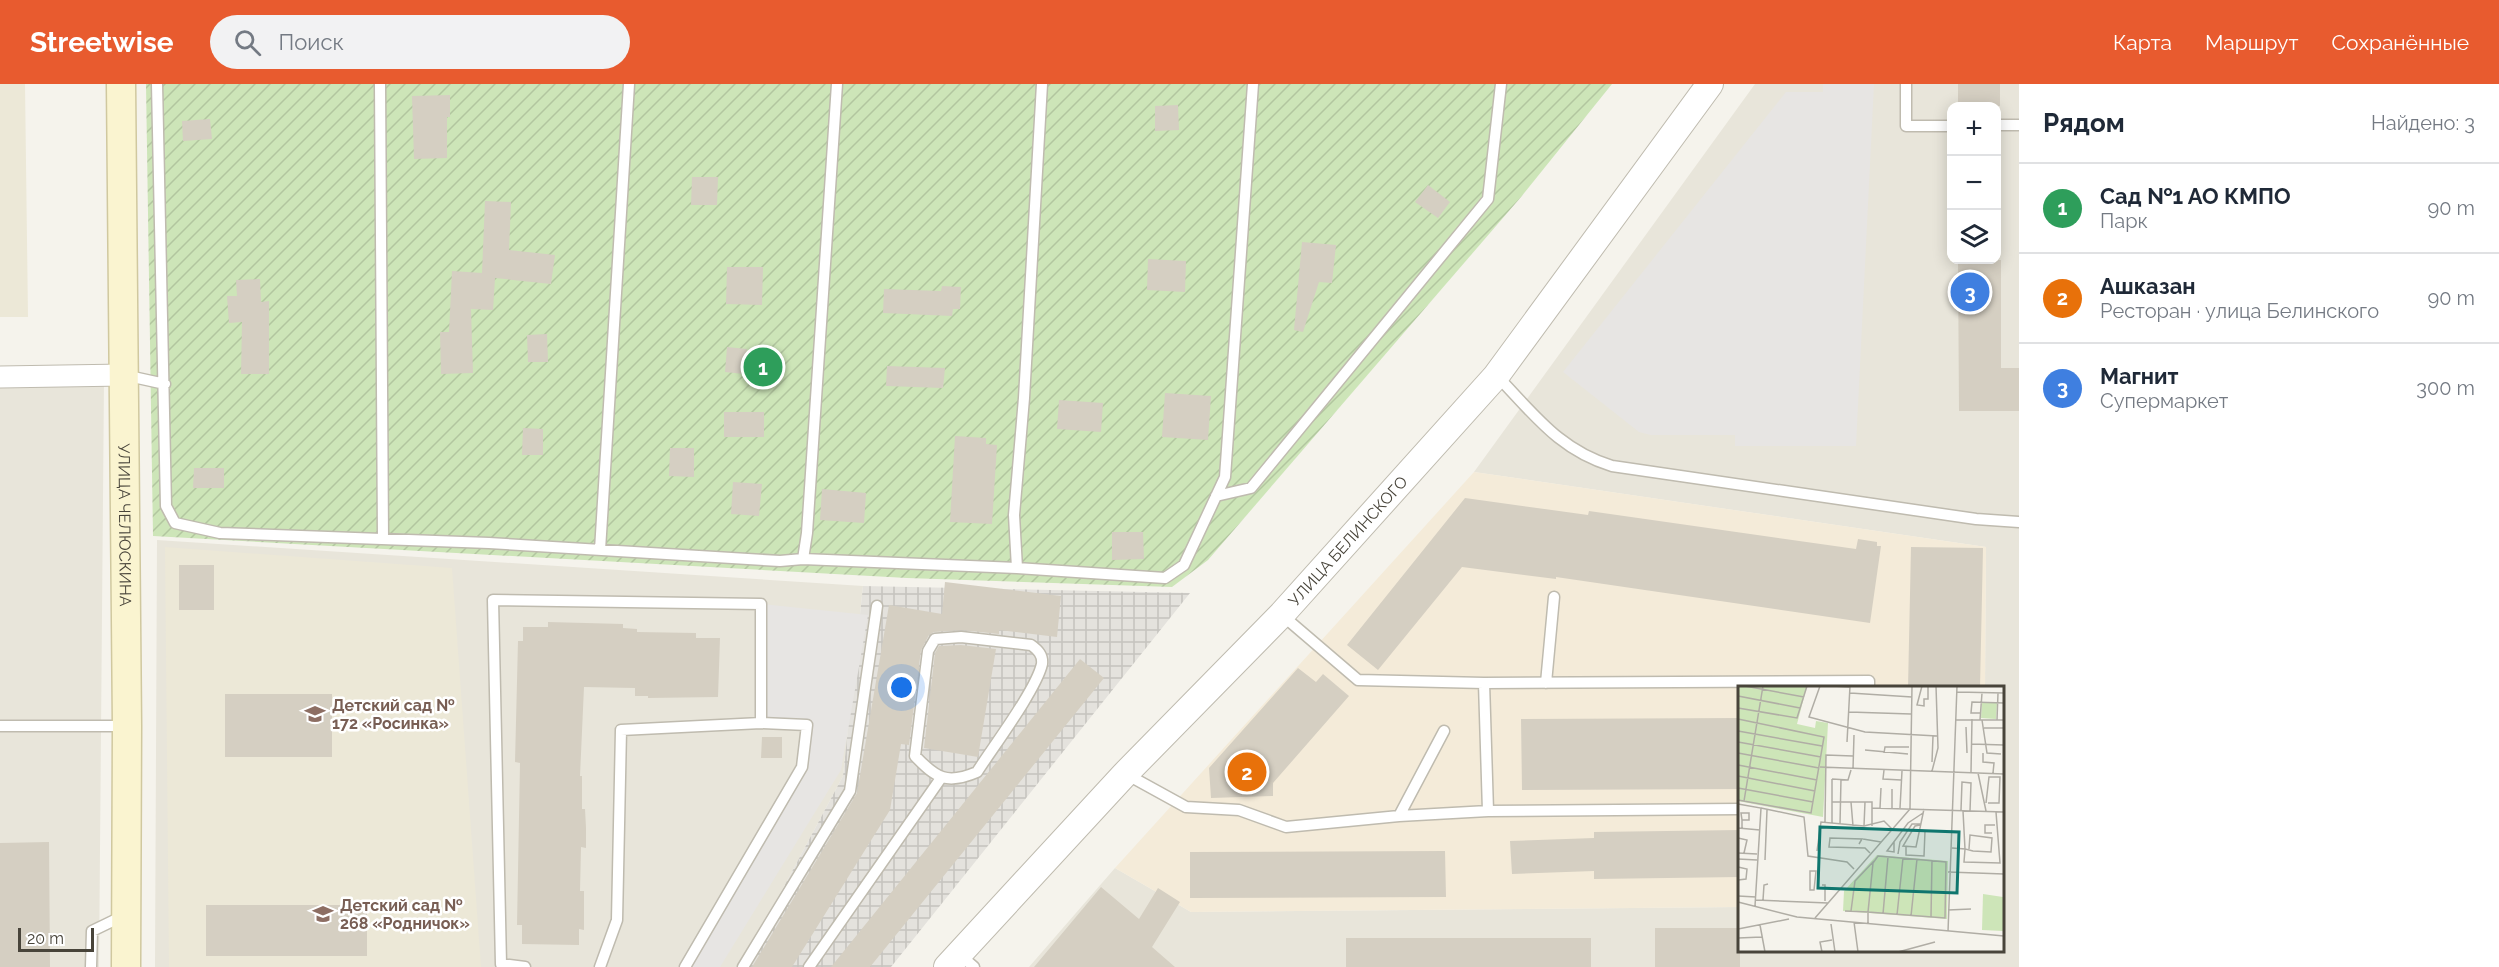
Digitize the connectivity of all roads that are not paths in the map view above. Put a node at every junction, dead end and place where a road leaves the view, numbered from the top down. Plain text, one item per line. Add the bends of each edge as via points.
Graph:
1 (121, 84) edge
2 (157, 84) edge
3 (380, 84) edge
4 (629, 84) edge
5 (837, 84) edge
6 (1042, 84) edge
7 (1253, 84) edge
8 (1501, 84) edge
9 (1710, 84) edge
10 (1906, 84) edge
11 (2019, 125) edge
12 (1947, 126) edge
13 (2001, 126) edge
14 (124, 375) junction
15 (1496, 376) junction
16 (0, 377) edge
17 (165, 384) junction
18 (1216, 496) junction
19 (2019, 522) edge
20 (383, 538) junction
21 (600, 550) junction
22 (803, 559) junction
23 (1017, 568) junction
24 (1554, 597) dead end
25 (877, 606) dead end
26 (1282, 614) junction
27 (1484, 683) junction
28 (1546, 683) junction
29 (1869, 686) edge
30 (761, 723) junction
31 (0, 726) edge
32 (127, 726) junction
33 (1444, 731) dead end
34 (1125, 774) junction
35 (940, 778) junction
36 (1738, 809) edge
37 (1488, 811) junction
38 (1399, 816) junction
39 (126, 915) junction
40 (960, 963) edge
41 (91, 967) edge
42 (126, 967) edge
43 (525, 967) edge
44 (600, 967) edge
45 (686, 967) edge
46 (743, 967) edge
47 (809, 967) edge

1 - 14 main road, УЛИЦА ЧЕЛЮСКИНА
2 - 17 lane
3 - 20 lane
4 - 21 lane
5 - 22 lane
6 - 23 lane via 1014,515
7 - 18 lane via 1225,477
8 - 18 lane via 1488,199 1251,488
9 - 15 street, УЛИЦА БЕЛИНСКОГО
10 - 12 lane via 1906,126
11 - 13 lane
14 - 16 street
14 - 17 lane
14 - 32 main road, УЛИЦА ЧЕЛЮСКИНА
15 - 19 lane via 1562,443 1587,458 1612,466
15 - 26 street, УЛИЦА БЕЛИНСКОГО
17 - 20 lane via 166,506 175,523 220,533
18 - 23 lane via 1184,565 1165,578
20 - 21 lane
21 - 22 lane via 780,561
22 - 23 lane
24 - 28 lane
25 - 46 lane via 850,790
26 - 27 lane via 1358,681
26 - 34 street, УЛИЦА БЕЛИНСКОГО
27 - 28 lane
27 - 37 lane
28 - 29 lane via 1869,681
30 - 43 lane via 761,604 493,600 501,964
30 - 44 lane via 621,730 616,920
30 - 45 lane via 807,724 802,767
31 - 32 lane
32 - 39 main road, УЛИЦА ЧЕЛЮСКИНА
33 - 38 lane
34 - 38 lane via 1186,807 1239,810 1286,827
34 - 40 street, УЛИЦА БЕЛИНСКОГО
35 - 35 lane via 915,756 931,644 935,639 961,638 1038,649 1042,663 1034,683 977,772 961,779
35 - 47 lane
36 - 37 lane
37 - 38 lane
39 - 41 lane via 92,931
39 - 42 main road, УЛИЦА ЧЕЛЮСКИНА

